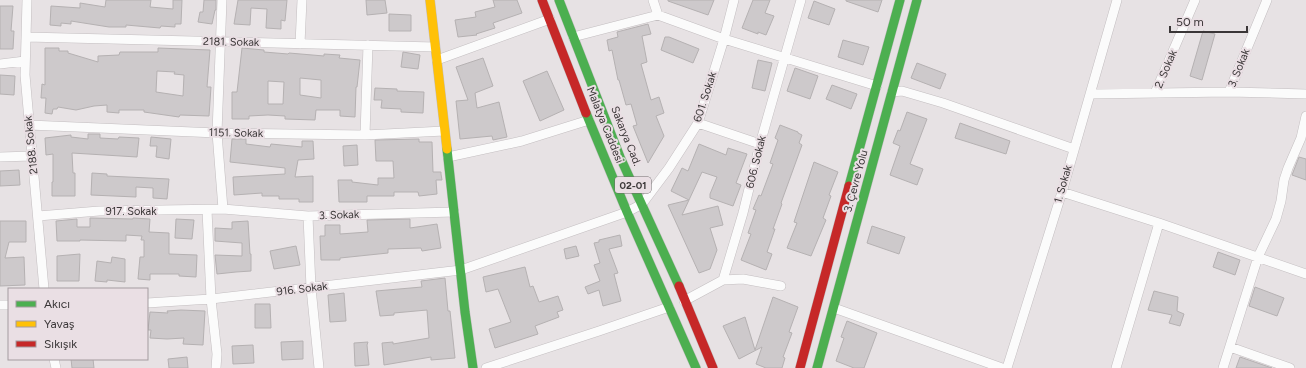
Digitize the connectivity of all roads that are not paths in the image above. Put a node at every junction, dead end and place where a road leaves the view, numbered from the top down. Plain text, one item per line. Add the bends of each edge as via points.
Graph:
1 (27, 0) edge
2 (222, 0) edge
3 (302, 0) edge
4 (430, 0) edge
5 (542, 0) edge
6 (559, 0) edge
7 (653, 0) edge
8 (734, 0) edge
9 (801, 0) edge
10 (900, 0) edge
11 (917, 0) edge
12 (1117, 0) edge
13 (1195, 0) edge
14 (1267, 0) edge
15 (658, 15) junction
16 (550, 19) junction
17 (26, 37) junction
18 (573, 37) junction
19 (724, 39) junction
20 (220, 42) junction
21 (300, 44) junction
22 (368, 45) junction
23 (435, 47) junction
24 (785, 58) junction
25 (437, 60) junction
26 (25, 61) junction
27 (0, 64) edge
28 (877, 86) junction
29 (892, 92) junction
30 (1229, 92) junction
31 (1155, 93) junction
32 (1090, 94) junction
33 (1306, 94) edge
34 (1306, 116) edge
35 (589, 120) junction
36 (698, 123) junction
37 (29, 125) junction
38 (444, 131) junction
39 (217, 133) junction
40 (365, 135) junction
41 (760, 144) junction
42 (1074, 149) junction
43 (32, 156) junction
44 (0, 157) edge
45 (448, 157) junction
46 (1062, 192) junction
47 (642, 204) junction
48 (223, 209) junction
49 (207, 210) junction
50 (454, 212) junction
51 (627, 212) junction
52 (38, 216) junction
53 (308, 216) junction
54 (1160, 223) junction
55 (1258, 257) junction
56 (461, 270) junction
57 (1306, 274) edge
58 (723, 280) junction
59 (781, 286) dead end
60 (44, 288) edge
61 (311, 288) junction
62 (211, 299) junction
63 (684, 301) junction
64 (148, 303) edge
65 (669, 307) junction
66 (834, 308) junction
67 (1230, 348) junction
68 (216, 368) edge
69 (319, 368) edge
70 (473, 368) edge
71 (486, 368) edge
72 (696, 368) edge
73 (713, 368) edge
74 (800, 368) edge
75 (817, 368) edge
76 (1002, 368) edge
77 (1007, 368) edge
78 (1116, 368) edge
79 (1223, 368) edge
80 (1290, 368) edge

1 - 17 street, 2188. Sokak
2 - 20 street
3 - 21 street
4 - 23 main road
5 - 16 main road, Malatya Caddesi
6 - 18 main road, Sakarya Cad. / 02-01
7 - 15 street
8 - 19 street, 601. Sokak
9 - 24 street, 606. Sokak
10 - 28 main road, 3. Çevre Yolu
11 - 29 main road, 3. Çevre Yolu
12 - 32 street, 1. Sokak
13 - 31 street, 2. Sokak
14 - 30 street, 3. Sokak
15 - 18 street
15 - 19 street
16 - 25 street
16 - 35 main road, Malatya Caddesi
17 - 20 street, 2181. Sokak
17 - 26 street, 2188. Sokak
18 - 47 main road, Sakarya Cad. / 02-01 via 620,157
19 - 24 street
19 - 36 street, 601. Sokak
20 - 21 street, 2181. Sokak
20 - 39 street
21 - 22 street, 2181. Sokak
22 - 23 street, 2181. Sokak
22 - 40 street
23 - 25 main road
24 - 28 street
24 - 41 street, 606. Sokak
25 - 38 main road
26 - 27 street
26 - 37 street, 2188. Sokak
28 - 74 main road, 3. Çevre Yolu
29 - 42 street via 902,91 944,103
29 - 66 main road, 3. Çevre Yolu
30 - 31 street
30 - 33 street
31 - 32 street
32 - 42 street, 1. Sokak
34 - 55 street via 1301,138 1284,180 1276,219
35 - 45 street via 522,141
35 - 51 main road, Malatya Caddesi
36 - 41 street
36 - 47 street, 601. Sokak
37 - 39 street, 1151. Sokak
37 - 43 street, 2188. Sokak
38 - 40 street, 1151. Sokak
38 - 45 main road
39 - 40 street, 1151. Sokak
39 - 48 street
41 - 58 street, 606. Sokak via 744,213
42 - 46 street, 1. Sokak
43 - 44 street
43 - 52 street, 2188. Sokak
45 - 50 main road
46 - 54 street
46 - 77 street, 1. Sokak
47 - 51 street, 916. Sokak
47 - 63 main road, Sakarya Cad. / 02-01
48 - 49 street, 917. Sokak
48 - 53 street, 3. Sokak
49 - 52 street, 917. Sokak via 98,211
49 - 62 street
50 - 53 street, 3. Sokak
50 - 56 main road
51 - 56 street, 916. Sokak
51 - 65 main road, Malatya Caddesi
52 - 60 street, 2188. Sokak
53 - 61 street
54 - 55 street
54 - 78 street
55 - 57 street
55 - 67 street
56 - 61 street, 916. Sokak
56 - 70 main road
58 - 59 street via 743,279
58 - 63 street
61 - 62 street, 916. Sokak
61 - 69 street
62 - 64 street, 916. Sokak
62 - 68 street via 217,354
63 - 73 main road, Sakarya Cad. / 02-01
65 - 71 street
65 - 72 main road, Malatya Caddesi
66 - 75 main road, 3. Çevre Yolu
66 - 76 street
67 - 79 street
67 - 80 street

